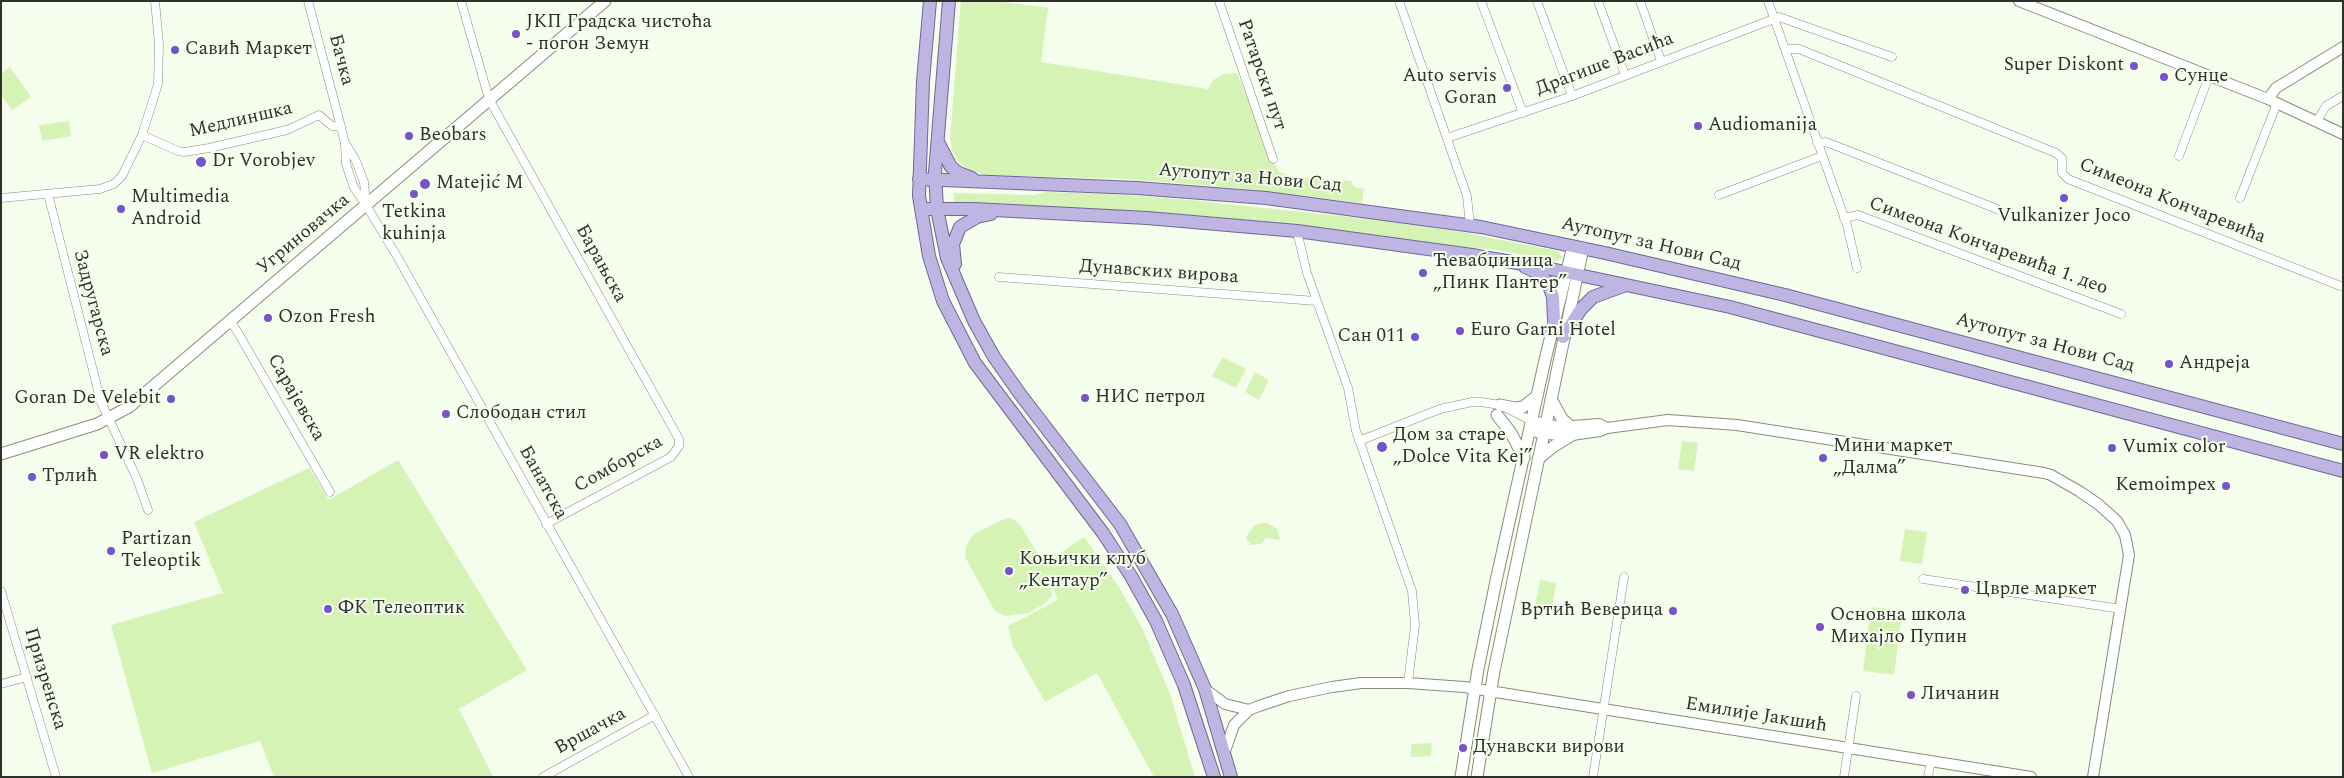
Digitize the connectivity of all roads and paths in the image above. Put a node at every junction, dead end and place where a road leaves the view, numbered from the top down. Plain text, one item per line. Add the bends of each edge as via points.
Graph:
1 (155, 1) edge
2 (308, 1) edge
3 (461, 1) edge
4 (605, 1) edge
5 (930, 1) edge
6 (949, 1) edge
7 (1218, 1) edge
8 (1399, 1) edge
9 (1481, 1) edge
10 (1537, 1) edge
11 (1598, 1) edge
12 (1640, 1) edge
13 (1768, 1) edge
14 (2020, 1) edge
15 (1774, 18) junction
16 (2343, 47) edge
17 (1785, 48) junction
18 (1892, 57) dead end
19 (1661, 61) junction
20 (1625, 75) junction
21 (2209, 76) junction
22 (1572, 96) junction
23 (2343, 96) edge
24 (489, 99) junction
25 (2273, 101) junction
26 (1523, 113) junction
27 (2317, 121) junction
28 (341, 127) junction
29 (2343, 134) edge
30 (142, 135) junction
31 (1447, 138) junction
32 (937, 140) junction
33 (1817, 143) junction
34 (345, 144) junction
35 (1822, 156) junction
36 (2179, 156) dead end
37 (1273, 159) dead end
38 (918, 179) junction
39 (935, 180) junction
40 (982, 181) junction
41 (48, 194) junction
42 (1719, 195) dead end
43 (1, 198) edge
44 (2240, 198) dead end
45 (366, 205) junction
46 (921, 209) junction
47 (937, 209) junction
48 (1998, 209) dead end
49 (1001, 211) junction
50 (1844, 218) junction
51 (1470, 225) junction
52 (1297, 231) junction
53 (1578, 247) junction
54 (1509, 261) junction
55 (1857, 268) dead end
56 (1573, 273) junction
57 (999, 277) dead end
58 (1631, 284) junction
59 (2343, 287) edge
60 (960, 288) junction
61 (1316, 301) junction
62 (2121, 314) dead end
63 (1554, 320) junction
64 (230, 321) junction
65 (1563, 337) junction
66 (1537, 396) junction
67 (1551, 399) junction
68 (1498, 410) junction
69 (107, 419) junction
70 (1531, 425) junction
71 (1545, 430) junction
72 (1572, 431) junction
73 (1359, 441) junction
74 (2342, 443) edge
75 (679, 446) joint
76 (1, 454) edge
77 (1524, 458) junction
78 (1538, 459) junction
79 (2343, 471) edge
80 (330, 492) dead end
81 (148, 510) dead end
82 (546, 524) junction
83 (1624, 577) dead end
84 (1923, 579) dead end
85 (1, 591) edge
86 (2122, 609) junction
87 (27, 677) junction
88 (1408, 683) junction
89 (1, 684) edge
90 (1205, 689) junction
91 (1475, 689) junction
92 (1490, 692) junction
93 (1856, 696) dead end
94 (1248, 710) junction
95 (1604, 710) junction
96 (655, 716) junction
97 (1848, 748) junction
98 (1225, 751) junction
99 (1931, 761) junction
100 (2012, 775) edge
101 (56, 777) edge
102 (543, 777) edge
103 (690, 777) edge
104 (1214, 777) edge
105 (1231, 777) edge
106 (1461, 777) edge
107 (1477, 777) edge
108 (1593, 777) edge
109 (1844, 777) edge
110 (1928, 777) edge
111 (2031, 777) edge
112 (2093, 777) edge

1 - 30 street via 159,73
2 - 28 street, Бачка
3 - 24 street, Барањска
4 - 24 main road, Угриновачка
5 - 38 main road
6 - 32 main road
7 - 37 street, Ратарски пут
8 - 31 street
9 - 26 street
10 - 22 street
11 - 20 street
12 - 19 street
13 - 15 street
14 - 21 street
15 - 17 street
15 - 18 street via 1782,17
15 - 19 street, Драгише Васића
16 - 25 street via 2276,88
17 - 33 street
17 - 59 street, Симеона Кончаревића via 1799,50 2056,153 2062,158 2062,173 2068,179
19 - 20 street, Драгише Васића
20 - 22 street, Драгише Васића
21 - 25 street
21 - 36 street
22 - 26 street, Драгише Васића
23 - 27 street via 2326,106
24 - 45 main road, Угриновачка
24 - 75 street, Барањска via 676,434
25 - 27 street
25 - 44 street
26 - 31 street, Драгише Васића
27 - 29 street
28 - 30 street, Медлиншка via 332,126 319,115 287,130 189,151 178,151
28 - 34 street, Бачка
30 - 41 street via 125,171 114,184 100,189
31 - 51 street via 1467,196
32 - 39 main road
32 - 40 main road via 952,168 966,177
33 - 35 street
33 - 48 street, Симеона Кончаревића 1. део via 1826,142
34 - 45 street, Бачка via 364,182
34 - 45 street, Бачка via 346,164 354,188
35 - 42 street
35 - 50 street
38 - 39 main road, Аутопут за Нови Сад
38 - 46 main road
39 - 40 main road, Аутопут за Нови Сад
39 - 47 main road
40 - 51 main road, Аутопут за Нови Сад via 1266,198
41 - 43 street
41 - 69 street, Задругарска
45 - 64 main road, Угриновачка
45 - 82 street, Банатска
46 - 47 main road
46 - 104 main road via 936,280 960,338 981,372 1104,533 1131,576 1156,621 1184,685
47 - 49 main road
47 - 60 main road via 945,252
49 - 52 main road
49 - 60 main road via 970,220 957,232 953,250
50 - 55 street
50 - 62 street, Симеона Кончаревића 1. део via 1858,215
51 - 53 main road, Аутопут за Нови Сад
52 - 54 main road
52 - 61 street
53 - 56 main road
53 - 74 main road, Аутопут за Нови Сад via 1822,304
54 - 56 main road
54 - 63 main road via 1530,269 1548,284 1553,297
56 - 58 main road
56 - 63 main road
56 - 65 main road
57 - 61 street, Дунавских вирова
58 - 65 main road via 1593,297
58 - 79 main road via 1766,316
60 - 90 main road via 994,357 1125,532 1172,614
61 - 73 street via 1348,388
63 - 66 main road
64 - 69 main road, Угриновачка via 150,390
64 - 80 street, Сарајевска
65 - 67 main road
66 - 68 main road via 1523,406
66 - 70 main road
67 - 71 main road
67 - 72 main road
68 - 70 street
68 - 73 street via 1481,402 1446,408
68 - 77 main road
69 - 76 main road, Угриновачка
69 - 81 street, Задругарска via 137,479
70 - 71 street
70 - 77 main road
71 - 72 street
71 - 78 main road
72 - 78 main road
72 - 86 street via 1599,424 1608,428 1668,420 1709,422 2051,475 2098,504 2122,529 2129,554
73 - 88 street via 1414,601 1415,625
75 - 82 street, Сомборска via 662,463
77 - 91 main road
78 - 92 main road
82 - 96 street, Банатска
83 - 95 street
84 - 86 street
85 - 87 street, Призренска
86 - 112 street
87 - 89 street
87 - 101 street, Призренска
88 - 91 street
88 - 94 street via 1332,687 1289,696
90 - 94 street via 1225,704
90 - 98 main road
91 - 92 street, Емилије Јакшић
91 - 106 main road
92 - 95 street, Емилије Јакшић
92 - 107 main road
93 - 97 street
94 - 98 street via 1232,728
95 - 97 street, Емилије Јакшић
95 - 108 street
96 - 102 street, Вршачка
96 - 103 street, Банатска
97 - 99 street, Емилије Јакшић
97 - 109 street
98 - 105 main road
99 - 100 street, Емилије Јакшић
99 - 110 street
100 - 111 street, Емилије Јакшић

